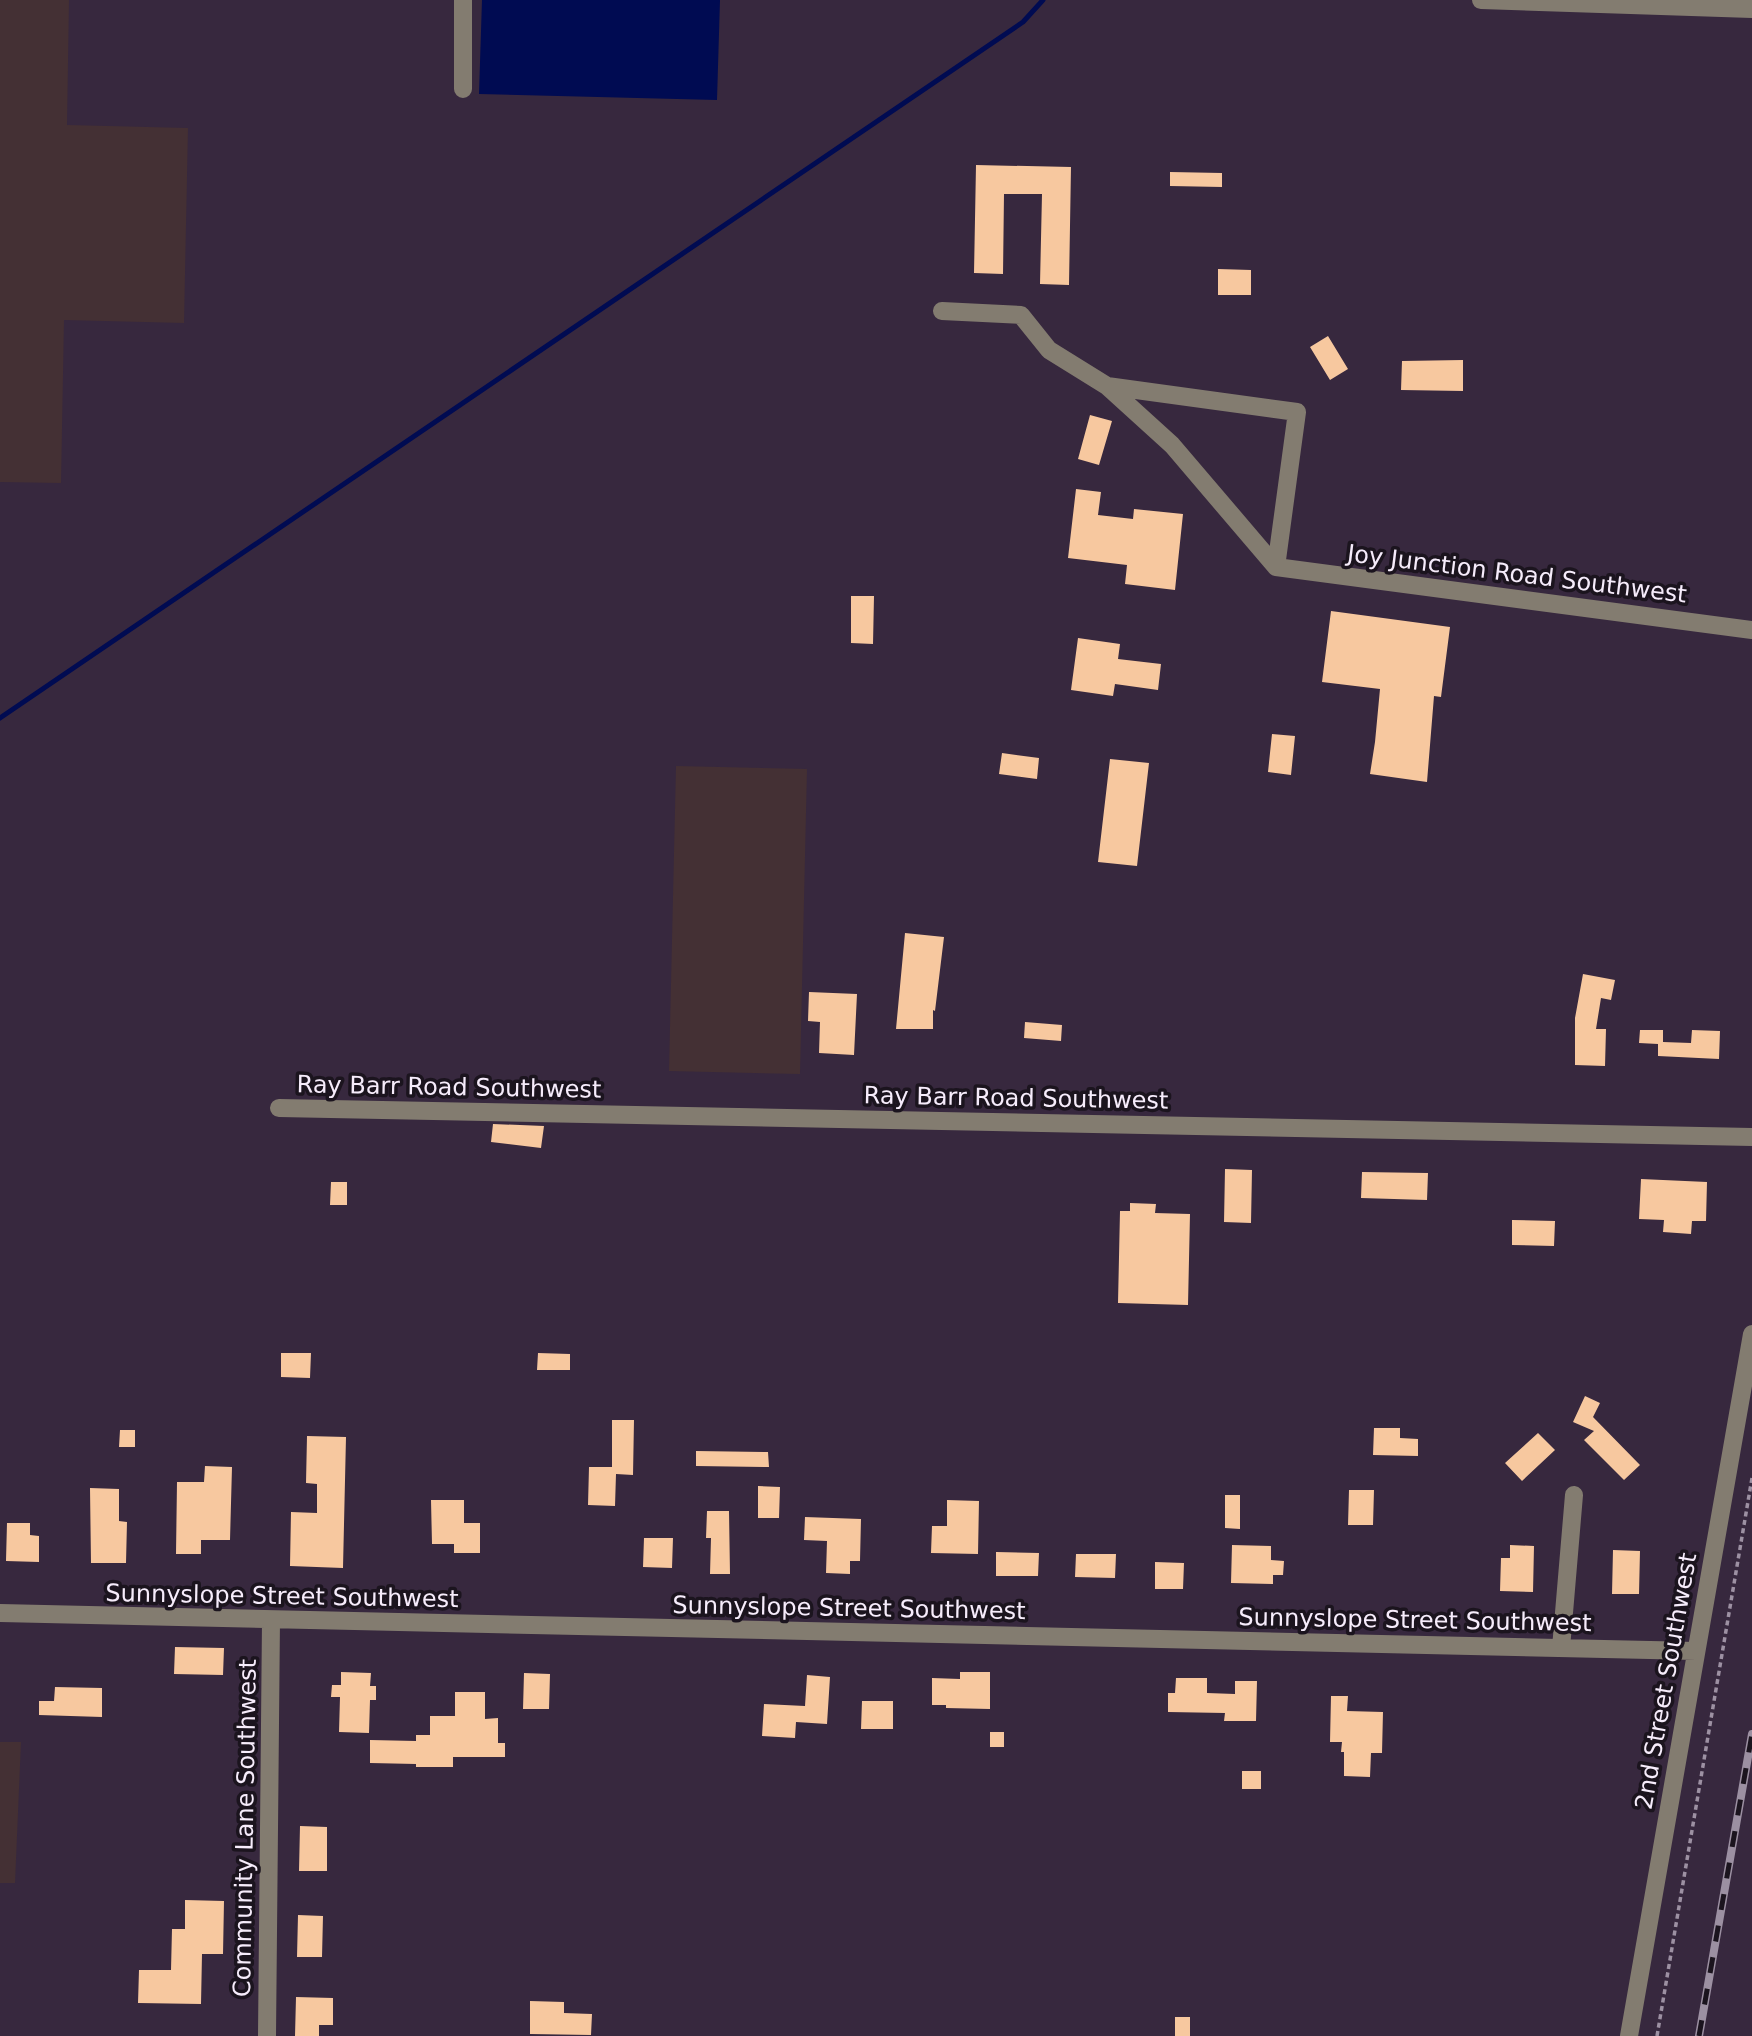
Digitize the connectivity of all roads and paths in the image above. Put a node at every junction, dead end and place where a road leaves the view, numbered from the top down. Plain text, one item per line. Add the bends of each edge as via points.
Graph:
1 (463, 0) edge
2 (1481, 0) edge
3 (1752, 9) edge
4 (463, 89) dead end
5 (942, 311) dead end
6 (1107, 386) junction
7 (1276, 567) junction
8 (1752, 630) edge
9 (279, 1108) dead end
10 (1752, 1137) edge
11 (1752, 1334) edge
12 (1752, 1478) edge
13 (1574, 1495) dead end
14 (0, 1614) edge
15 (271, 1620) junction
16 (1561, 1648) junction
17 (1696, 1651) junction
18 (267, 2036) edge
19 (1629, 2036) edge
20 (1657, 2036) edge

1 - 4 street
2 - 3 street
5 - 6 street via 1021,315 1049,350
6 - 7 street via 1172,445
6 - 7 street via 1297,412
7 - 8 street, Joy Junction Road Southwest
9 - 10 street, Ray Barr Road Southwest
11 - 17 street, 2nd Street Southwest
12 - 20 path
13 - 16 street
14 - 15 street, Sunnyslope Street Southwest
15 - 16 street, Sunnyslope Street Southwest
15 - 18 street, Community Lane Southwest
16 - 17 street, Sunnyslope Street Southwest
17 - 19 street, 2nd Street Southwest

